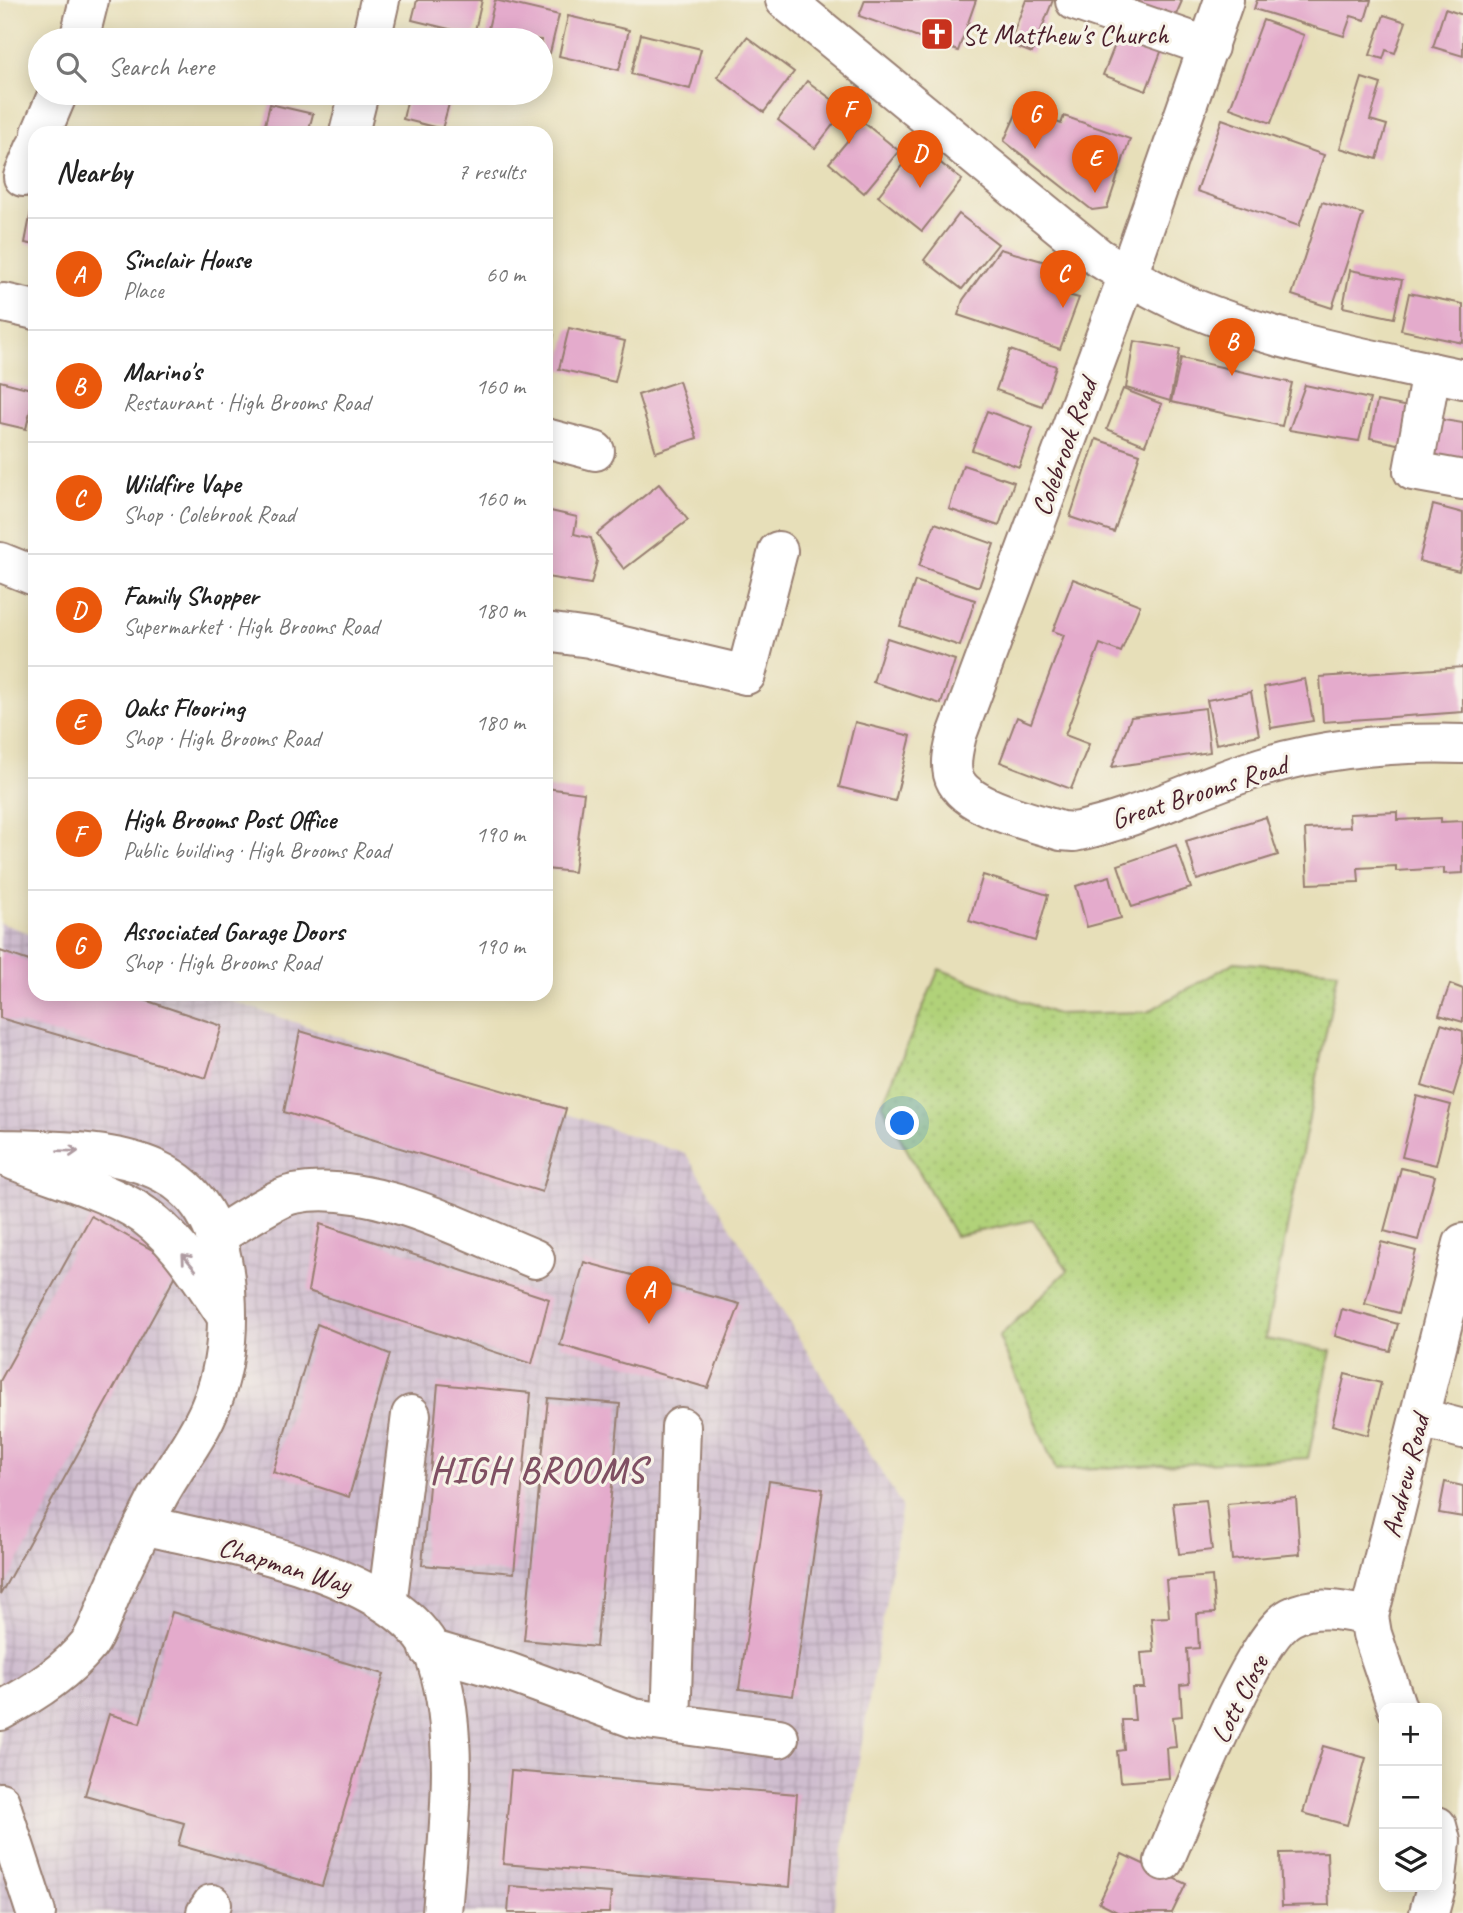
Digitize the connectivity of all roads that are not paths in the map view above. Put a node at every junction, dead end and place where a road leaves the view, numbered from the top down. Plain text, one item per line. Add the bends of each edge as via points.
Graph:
1 (89, 0) edge
2 (380, 0) edge
3 (785, 0) edge
4 (1224, 0) edge
5 (1075, 1) edge
6 (826, 15) edge
7 (82, 28) edge
8 (374, 28) edge
9 (1209, 47) junction
10 (53, 105) edge
11 (356, 105) edge
12 (44, 126) edge
13 (351, 126) edge
14 (1128, 275) junction
15 (1447, 376) edge
16 (553, 440) edge
17 (595, 451) dead end
18 (1463, 480) edge
19 (778, 551) dead end
20 (0, 562) edge
21 (28, 573) edge
22 (553, 633) edge
23 (1463, 744) edge
24 (1061, 831) joint
25 (0, 1149) edge
26 (0, 1155) edge
27 (215, 1237) junction
28 (1463, 1242) edge
29 (535, 1259) dead end
30 (228, 1318) junction
31 (411, 1415) dead end
32 (1421, 1418) junction
33 (681, 1427) dead end
34 (1463, 1429) edge
35 (144, 1525) junction
36 (387, 1604) junction
37 (1369, 1616) junction
38 (429, 1649) junction
39 (1395, 1703) edge
40 (0, 1711) edge
41 (671, 1723) junction
42 (779, 1738) dead end
43 (0, 1802) edge
44 (1164, 1861) dead end
45 (1435, 1892) edge
46 (36, 1913) edge
47 (442, 1913) edge
48 (1429, 1913) edge

1 - 7 street
2 - 8 street
3 - 6 street
4 - 9 street, Colebrook Road
5 - 9 street
6 - 14 street via 1098,257
9 - 14 street, Colebrook Road
10 - 12 street
11 - 13 street
14 - 15 street via 1192,308 1300,343
14 - 24 street, Colebrook Road via 957,735 952,759 953,776 963,794
15 - 18 street via 1413,471
16 - 17 street
19 - 22 street via 746,676
20 - 21 street
23 - 24 street, Great Brooms Road via 1419,742 1264,767 1087,829
25 -> 27 street via 98,1152 158,1169 183,1183 203,1208
30 -> 26 street via 193,1267 134,1209
27 - 29 street via 292,1194 336,1191 404,1207
27 - 30 street via 225,1272
28 - 32 street, Andrew Road
30 - 35 street via 211,1406
31 - 36 street
32 - 34 street
32 - 37 street, Andrew Road
33 - 41 street
35 - 36 street, Chapman Way via 296,1564 362,1588
35 - 40 street via 89,1644 33,1694
36 - 38 street, Chapman Way via 411,1620
37 - 39 street, Andrew Road
37 - 44 street, Lott Close via 1315,1609 1291,1617 1275,1629 1229,1712
38 - 41 street via 508,1672 633,1718
38 - 47 street, Chapman Way via 437,1661 450,1731
41 - 42 street
43 - 46 street
45 - 48 street

